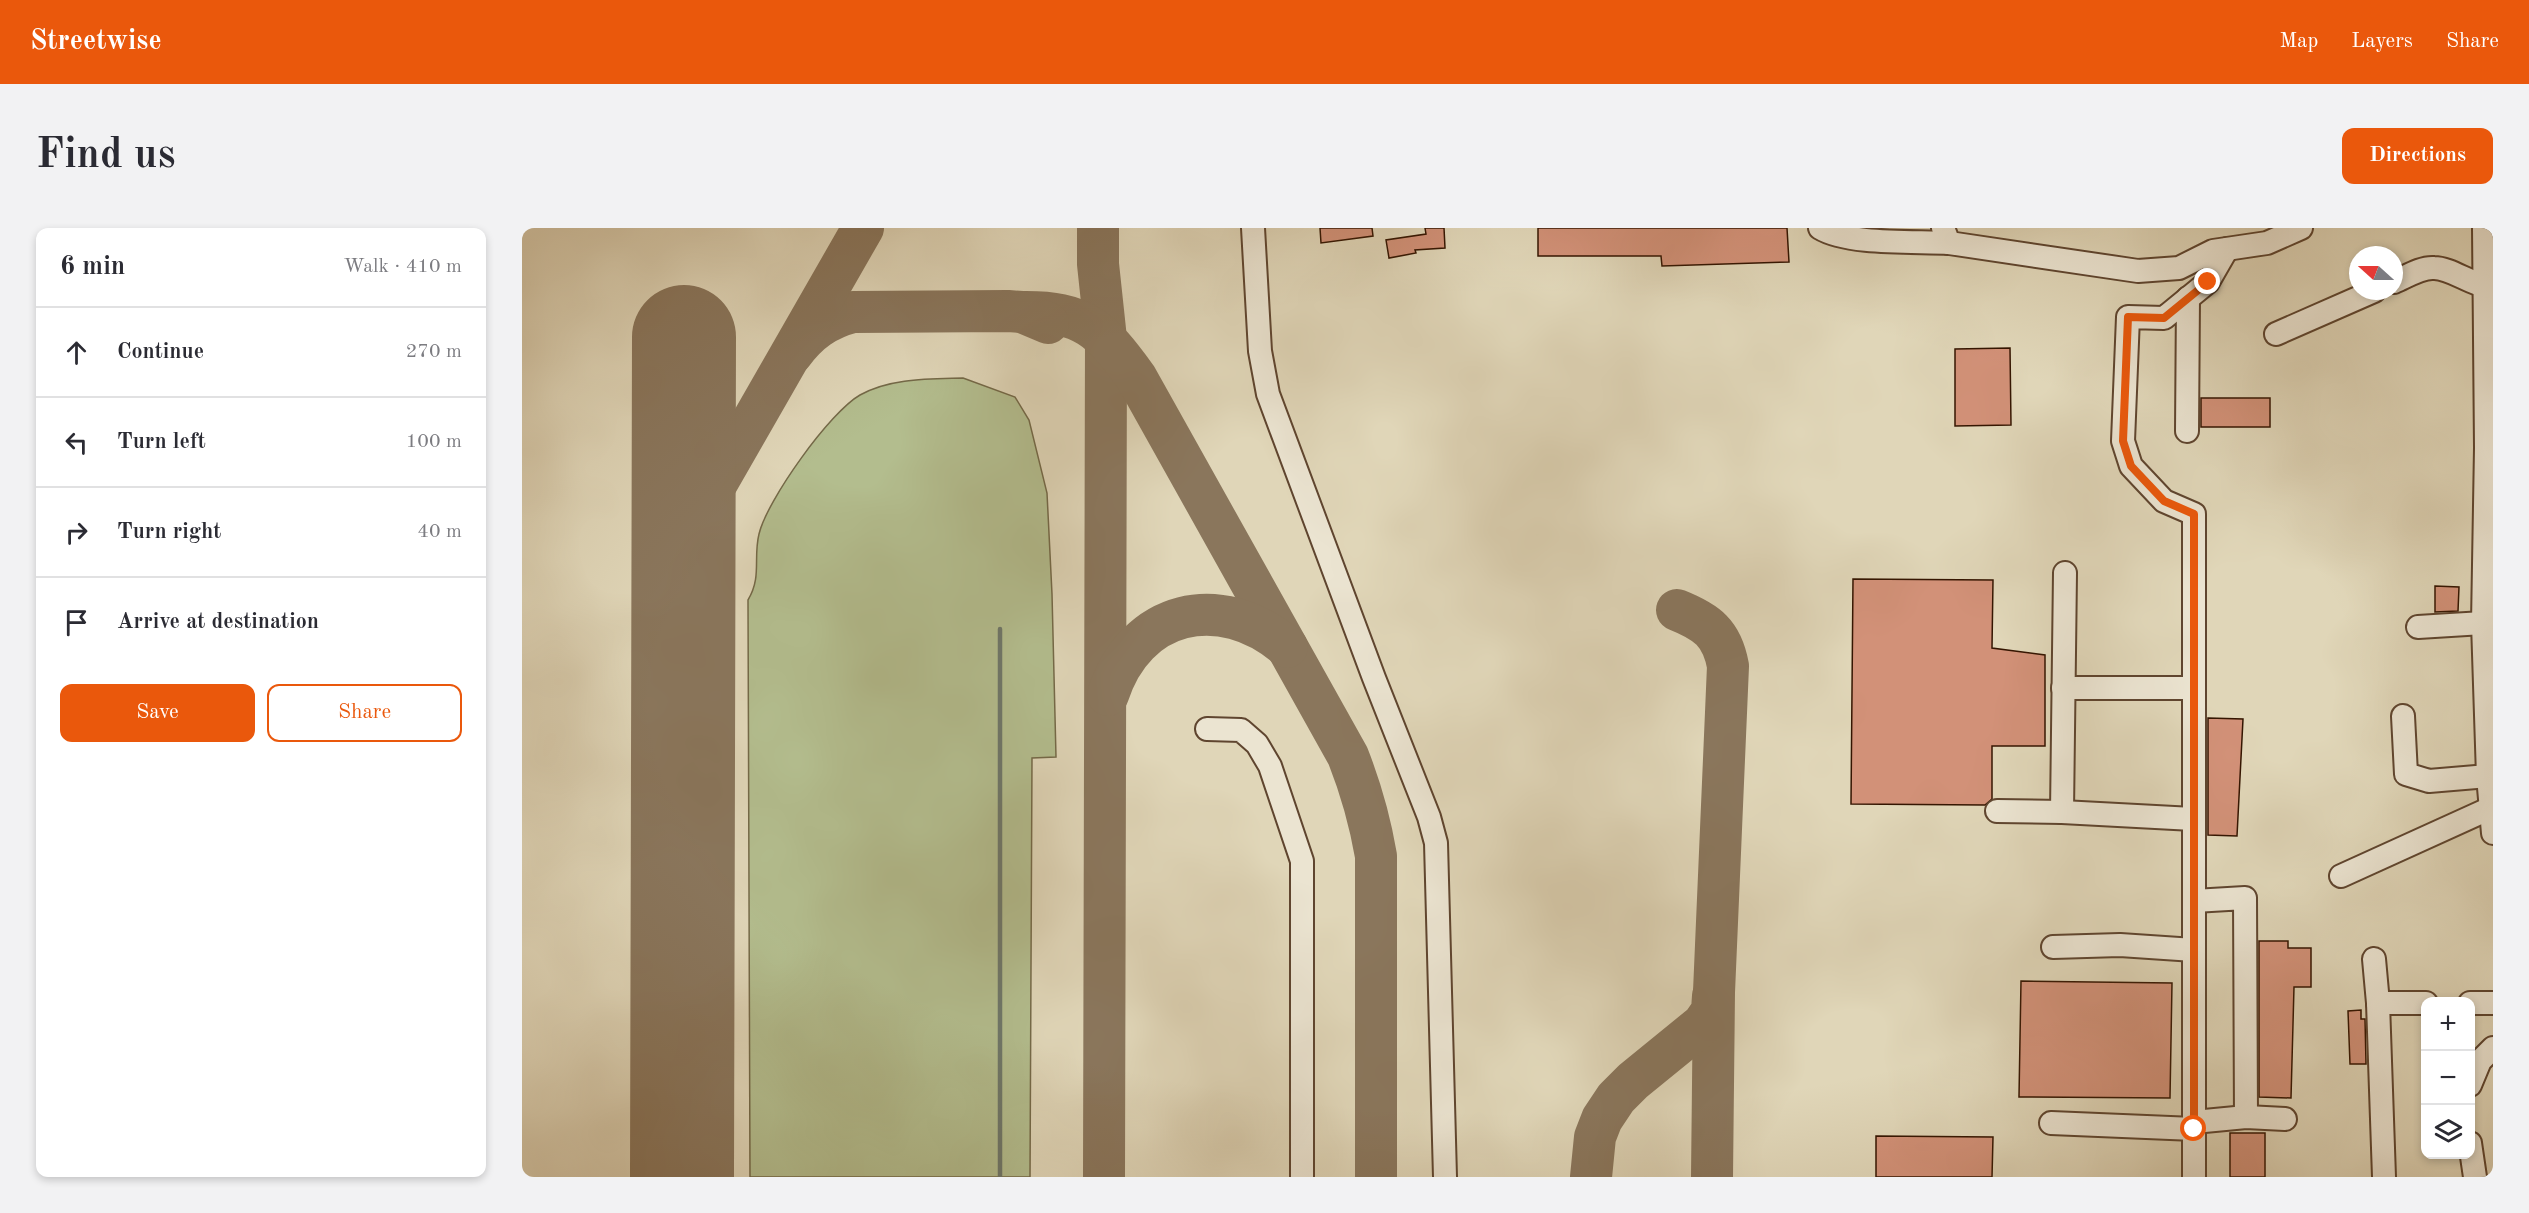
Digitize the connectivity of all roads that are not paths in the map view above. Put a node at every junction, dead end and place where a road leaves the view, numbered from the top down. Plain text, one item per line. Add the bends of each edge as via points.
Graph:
1 (1253, 228) edge
2 (1820, 228) edge
3 (2484, 228) edge
4 (2292, 230) edge
5 (1946, 236) edge
6 (2227, 249) junction
7 (2403, 278) edge
8 (2488, 287) edge
9 (2188, 298) junction
10 (2353, 300) edge
11 (2276, 334) dead end
12 (2187, 430) dead end
13 (2490, 448) edge
14 (2065, 573) dead end
15 (2483, 623) junction
16 (2418, 627) dead end
17 (2489, 651) edge
18 (2063, 688) junction
19 (2193, 688) junction
20 (2403, 716) dead end
21 (1208, 729) dead end
22 (2488, 776) junction
23 (2492, 808) edge
24 (1997, 812) dead end
25 (2062, 812) junction
26 (2193, 819) junction
27 (2493, 833) edge
28 (2341, 876) dead end
29 (2194, 901) junction
30 (2053, 946) dead end
31 (2194, 950) junction
32 (2374, 959) dead end
33 (2378, 1003) junction
34 (2421, 1003) edge
35 (2475, 1003) edge
36 (2493, 1004) edge
37 (2493, 1048) edge
38 (2475, 1073) edge
39 (2246, 1118) junction
40 (2285, 1119) dead end
41 (2051, 1123) dead end
42 (2194, 1125) junction
43 (2472, 1159) edge
44 (1302, 1177) edge
45 (1445, 1177) edge
46 (2194, 1177) edge
47 (2384, 1177) edge
48 (2475, 1177) edge

1 - 45 street via 1260,351 1268,394 1436,843
2 - 5 street via 1850,238
3 - 8 street
4 - 6 street via 2266,243
5 - 6 street via 2138,270 2179,268 2203,254
6 - 9 street via 2208,282
7 - 8 street via 2435,267
8 - 13 street
9 - 12 street
9 - 19 street via 2164,318 2128,317 2123,441 2131,466 2164,501 2194,514
10 - 11 street
13 - 15 street
14 - 18 street
15 - 16 street
15 - 17 street
17 - 22 street
18 - 19 street
18 - 25 street
19 - 26 street
20 - 22 street via 2406,774 2429,781
21 - 44 street via 1241,730 1257,744 1270,766 1302,861
22 - 23 street
23 - 27 street
23 - 28 street
24 - 25 street
25 - 26 street
26 - 29 street
29 - 31 street
29 - 39 street via 2245,898
30 - 31 street
31 - 42 street
32 - 33 street
33 - 34 street
33 - 47 street
35 - 36 street
37 - 38 street
39 - 40 street
39 - 42 street
41 - 42 street
42 - 46 street
43 - 48 street

